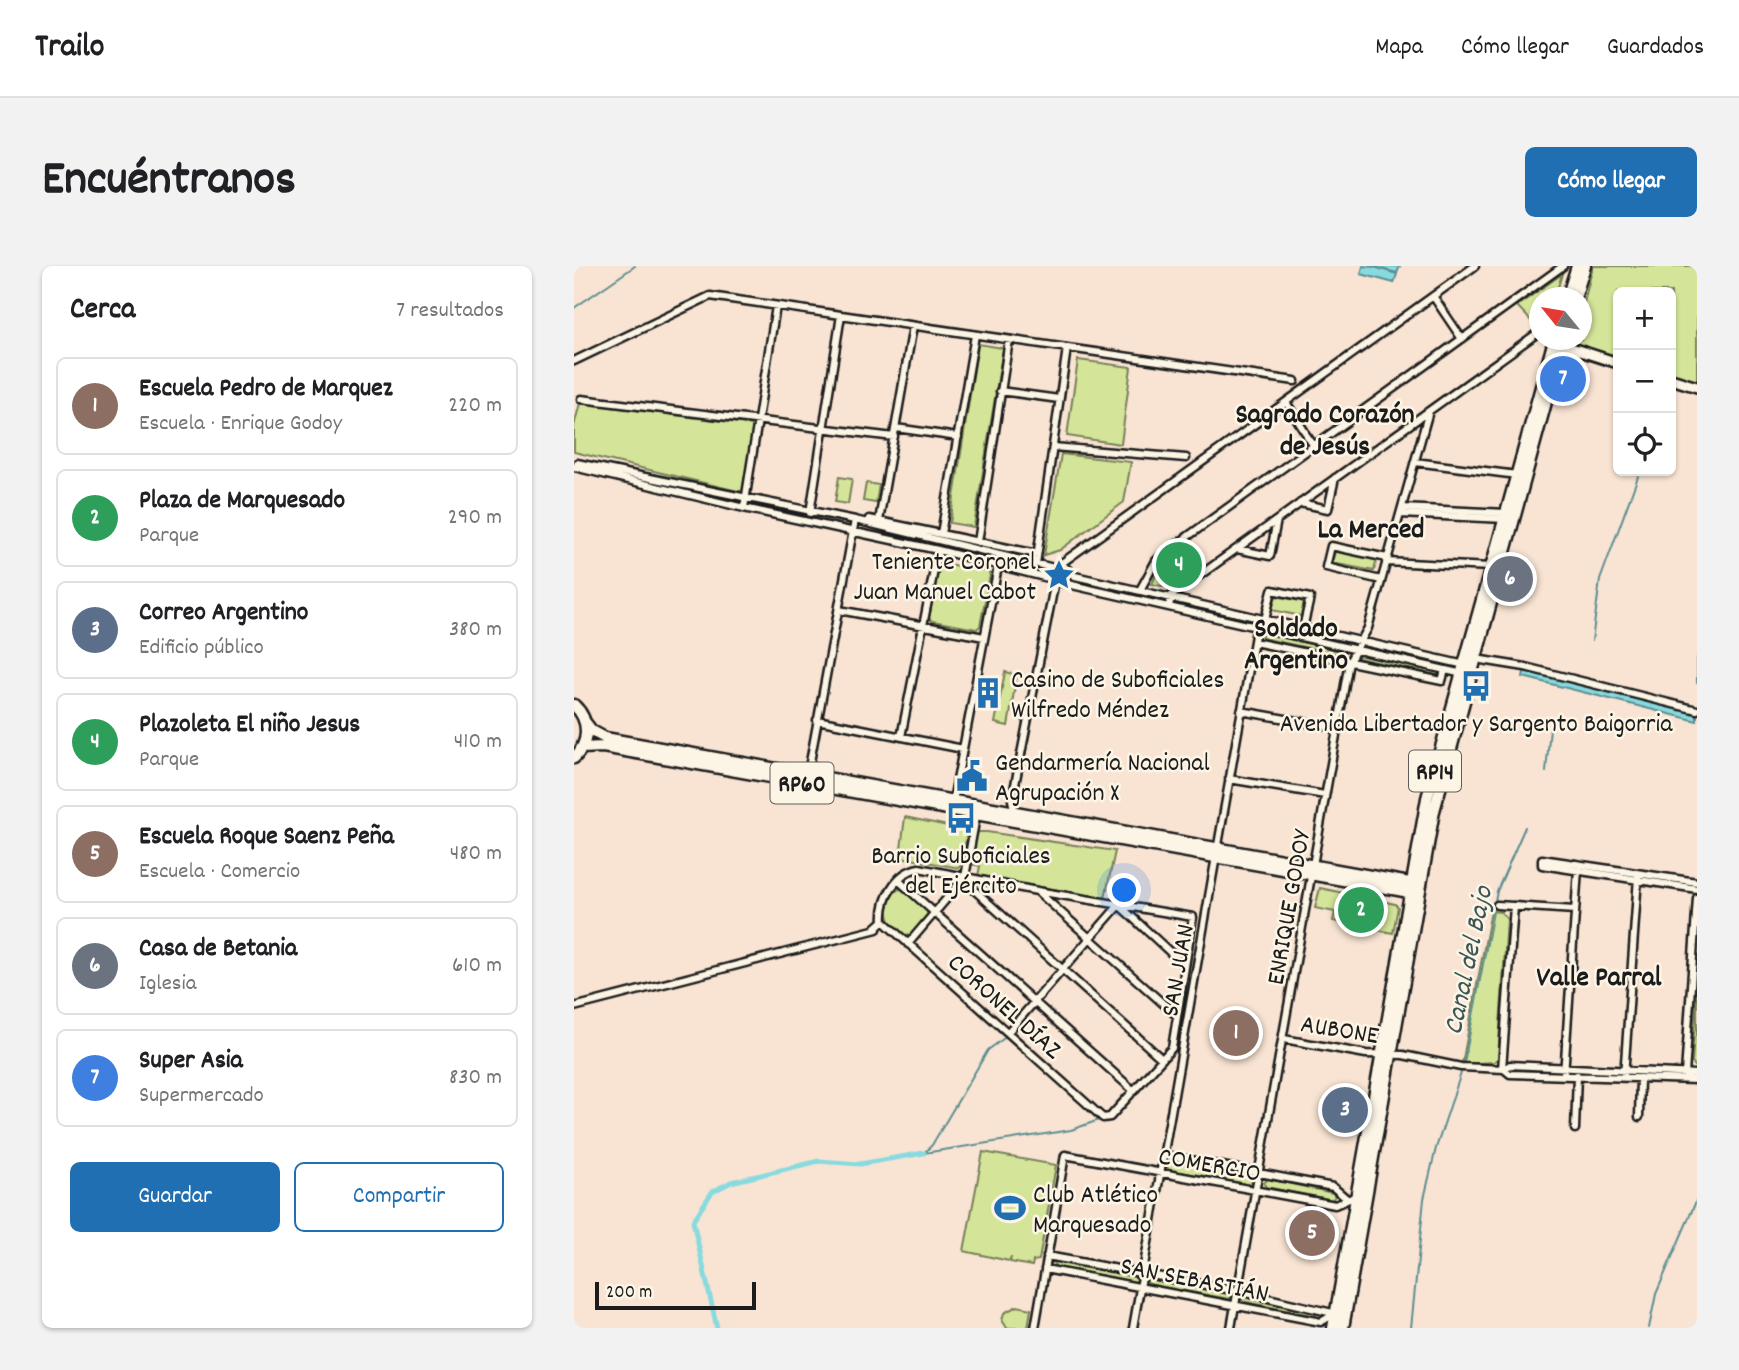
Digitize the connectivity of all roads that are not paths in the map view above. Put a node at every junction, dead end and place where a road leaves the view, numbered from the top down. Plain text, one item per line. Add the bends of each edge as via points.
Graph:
1 (1475, 266) edge
2 (1563, 266) edge
3 (1577, 266) edge
4 (1585, 266) edge
5 (1570, 287) edge
6 (1578, 287) edge
7 (1433, 296) junction
8 (776, 306) junction
9 (841, 315) junction
10 (913, 326) junction
11 (975, 335) junction
12 (1462, 339) junction
13 (1529, 339) edge
14 (1009, 340) junction
15 (1067, 348) junction
16 (1557, 350) edge
17 (1583, 350) edge
18 (574, 361) edge
19 (1613, 361) edge
20 (1295, 381) dead end
21 (1676, 381) edge
22 (1697, 387) edge
23 (1000, 391) junction
24 (581, 399) dead end
25 (1059, 399) junction
26 (1286, 402) junction
27 (1429, 411) junction
28 (758, 420) junction
29 (823, 428) junction
30 (896, 428) junction
31 (894, 437) junction
32 (958, 437) junction
33 (1314, 446) junction
34 (1053, 447) junction
35 (1186, 458) dead end
36 (1415, 462) junction
37 (574, 464) edge
38 (1522, 476) junction
39 (1335, 478) junction
40 (745, 497) junction
41 (1300, 503) junction
42 (744, 508) junction
43 (810, 511) junction
44 (1401, 511) junction
45 (1506, 516) junction
46 (855, 520) junction
47 (1277, 520) junction
48 (879, 521) junction
49 (809, 522) junction
50 (869, 523) junction
51 (853, 532) junction
52 (940, 538) junction
53 (978, 541) junction
54 (962, 542) junction
55 (1237, 549) junction
56 (938, 551) junction
57 (1037, 554) junction
58 (1000, 555) junction
59 (959, 556) junction
60 (1387, 560) junction
61 (1036, 565) junction
62 (998, 566) junction
63 (1056, 566) junction
64 (1492, 567) junction
65 (1069, 573) junction
66 (1053, 580) junction
67 (1381, 580) junction
68 (1063, 583) junction
69 (1140, 590) junction
70 (1170, 598) junction
71 (1169, 607) junction
72 (839, 610) junction
73 (1262, 619) junction
74 (923, 626) junction
75 (1256, 627) junction
76 (1303, 628) junction
77 (984, 637) junction
78 (1360, 641) junction
79 (1254, 642) junction
80 (1356, 649) junction
81 (1349, 662) junction
82 (1469, 668) junction
83 (1445, 670) junction
84 (574, 705) edge
85 (1697, 709) edge
86 (1241, 711) junction
87 (817, 720) junction
88 (585, 722) junction
89 (1337, 728) junction
90 (901, 737) junction
91 (582, 748) junction
92 (963, 749) junction
93 (574, 758) edge
94 (810, 762) dead end
95 (1229, 779) junction
96 (1325, 795) junction
97 (953, 801) junction
98 (977, 810) junction
99 (1015, 812) junction
100 (1023, 822) junction
101 (1216, 852) junction
102 (1578, 867) junction
103 (1312, 870) junction
104 (965, 877) junction
105 (1638, 877) junction
106 (898, 880) junction
107 (1697, 882) edge
108 (1415, 888) junction
109 (1697, 889) edge
110 (1037, 891) junction
111 (1697, 898) edge
112 (1119, 905) junction
113 (1497, 905) dead end
114 (1514, 906) junction
115 (1575, 909) junction
116 (935, 914) junction
117 (883, 921) junction
118 (874, 929) junction
119 (894, 932) junction
120 (1091, 938) junction
121 (908, 944) junction
122 (1185, 966) junction
123 (1062, 971) junction
124 (1034, 1003) junction
125 (574, 1007) edge
126 (1177, 1016) junction
127 (1008, 1032) junction
128 (1284, 1039) junction
129 (1386, 1054) junction
130 (1163, 1059) junction
131 (1503, 1069) junction
132 (1564, 1072) junction
133 (1624, 1074) junction
134 (1697, 1074) edge
135 (1577, 1076) junction
136 (1685, 1077) junction
137 (1640, 1078) junction
138 (1697, 1080) edge
139 (1134, 1091) junction
140 (1639, 1117) dead end
141 (1575, 1129) dead end
142 (1164, 1155) junction
143 (1259, 1173) junction
144 (1160, 1174) junction
145 (1256, 1191) junction
146 (1357, 1197) junction
147 (1047, 1256) junction
148 (1045, 1269) junction
149 (1143, 1273) junction
150 (1140, 1288) junction
151 (1238, 1291) junction
152 (1235, 1306) junction
153 (1341, 1314) junction
154 (1035, 1328) edge
155 (1133, 1328) edge
156 (1231, 1328) edge
157 (1333, 1328) edge
158 (1343, 1328) edge

1 - 7 street
2 - 12 street
3 - 5 main road
4 - 6 main road
7 - 12 street
7 - 26 street
8 - 9 street
8 - 18 street via 710,296
8 - 28 street
9 - 10 street
9 - 29 street
10 - 11 street
10 - 30 street
11 - 14 street
11 - 32 street
12 - 33 street
13 - 27 street
14 - 15 street
14 - 23 street
15 - 20 street
15 - 25 street
16 - 38 main road, RP14
17 - 19 main road
21 - 22 main road
23 - 25 street
23 - 53 street
24 - 28 street
25 - 34 street
26 - 33 street
26 - 63 street
27 - 36 street, ENRIQUE GODOY
27 - 39 street
28 - 29 street
28 - 40 street
29 - 31 street
29 - 43 street
30 - 31 street
30 - 32 street
31 - 48 street
32 - 52 street
33 - 69 street via 1162,555
34 - 35 street
34 - 57 street
36 - 38 street
36 - 44 street, ENRIQUE GODOY
37 - 40 street
37 - 42 street
38 - 45 main road, RP14
38 - 82 main road, RP14
39 - 41 street
39 - 41 street via 1328,509
40 - 42 street
40 - 43 street
41 - 47 street
42 - 49 street
43 - 46 street
43 - 49 street
44 - 45 street
44 - 60 street, ENRIQUE GODOY
45 - 64 main road, RP14
46 - 50 street
46 - 51 street
47 - 55 street
47 - 55 street via 1270,556
48 - 50 street via 869,519
48 - 52 street
49 - 51 street
50 - 52 street
51 - 56 street
51 - 72 street
52 - 54 street
52 - 56 street
53 - 54 street
53 - 57 street
54 - 58 street
54 - 59 street
55 - 70 street
56 - 59 street
56 - 74 street
57 - 61 street
58 - 61 street
58 - 62 street
59 - 62 street
60 - 64 street
60 - 67 street, ENRIQUE GODOY
60 - 67 street via 1331,546 1326,567
61 - 63 street
62 - 66 street
62 - 77 street
63 - 65 street
63 - 66 street
64 - 82 main road, RP14
65 - 68 street
65 - 69 street
66 - 68 street
66 - 99 street via 1012,800
67 - 78 street, ENRIQUE GODOY
68 - 71 street
69 - 70 street
70 - 71 street
70 - 73 street
71 - 75 street
72 - 74 street
72 - 87 street
73 - 75 street, SAN JUAN
73 - 76 street
73 - 76 street, SAN JUAN via 1272,590 1310,598
74 - 77 street
74 - 90 street
75 - 79 street, SAN JUAN
75 - 80 street
76 - 78 street
77 - 92 street
78 - 80 street, ENRIQUE GODOY
78 - 82 street
79 - 81 street
79 - 86 street, SAN JUAN
80 - 81 street, ENRIQUE GODOY
80 - 83 street
81 - 83 street via 1442,681
81 - 89 street, ENRIQUE GODOY
82 - 83 street
82 - 85 street via 1525,667
82 - 108 main road, RP14
84 - 88 main road, RP60
86 - 89 street
86 - 95 street, SAN JUAN
87 - 90 street
87 - 94 street
88 - 91 main road
88 - 97 main road, RP60 via 605,738
89 - 96 street, ENRIQUE GODOY
90 - 92 street
91 - 93 main road
91 - 98 main road, RP60 via 607,747
92 - 97 street
95 - 96 street
95 - 101 street, SAN JUAN
96 - 103 street, ENRIQUE GODOY
97 - 98 main road, RP60
98 - 99 main road, RP60
98 - 100 main road, RP60
98 - 104 street
99 - 100 street
99 - 101 main road, RP60
100 - 101 main road, RP60
101 - 103 main road, RP60
101 - 142 street, SAN JUAN
102 - 102 street via 1542,859 1542,866
102 - 105 street
102 - 115 street
103 - 108 main road, RP60
103 - 128 street, ENRIQUE GODOY
104 - 106 street via 919,868
104 - 110 street
104 - 116 street
104 - 123 street
105 - 107 street
105 - 109 street
105 - 133 street
106 - 116 street
106 - 117 street via 885,901
108 - 129 main road, RP14
110 - 112 street
110 - 120 street
111 - 136 street
112 - 120 street
112 - 122 street
112 - 122 street via 1193,917
113 - 114 street
114 - 115 street
114 - 131 street
115 - 132 street
116 - 121 street
116 - 124 street
117 - 118 street
117 - 119 street, CORONEL DÍAZ
118 - 119 street
118 - 125 street
119 - 121 street, CORONEL DÍAZ
120 - 123 street
120 - 126 street
121 - 127 street, CORONEL DÍAZ
122 - 126 street
123 - 124 street
123 - 130 street
124 - 127 street
124 - 139 street
126 - 130 street via 1171,1048
127 - 139 street, CORONEL DÍAZ via 1103,1118 1110,1117
128 - 129 street, AUBONE
128 - 143 street, ENRIQUE GODOY
129 - 131 street, AUBONE
129 - 146 main road, RP14
130 - 139 street
131 - 132 street, AUBONE via 1510,1074
132 - 133 street
132 - 135 street
133 - 135 street
133 - 136 street
133 - 137 street
134 - 136 street
135 - 141 street
136 - 137 street
136 - 138 street
137 - 140 street
142 - 143 street, COMERCIO
142 - 144 street, SAN JUAN
143 - 145 street, ENRIQUE GODOY
143 - 146 street, COMERCIO via 1333,1187
144 - 145 street, COMERCIO
144 - 147 street, COMERCIO via 1065,1154
144 - 149 street, SAN JUAN
145 - 146 street, COMERCIO via 1335,1205
145 - 151 street, ENRIQUE GODOY
146 - 153 main road, RP14
147 - 148 street
147 - 149 street, SAN SEBASTIÁN
148 - 150 street, SAN SEBASTIÁN
148 - 154 street
149 - 150 street, SAN JUAN
149 - 151 street, SAN SEBASTIÁN
150 - 152 street, SAN SEBASTIÁN
150 - 155 street, SAN JUAN
151 - 152 street, ENRIQUE GODOY
151 - 153 street, SAN SEBASTIÁN
152 - 153 street, SAN SEBASTIÁN via 1321,1322
152 - 156 street, ENRIQUE GODOY
153 - 157 main road, RP14
153 - 158 main road, RP14

